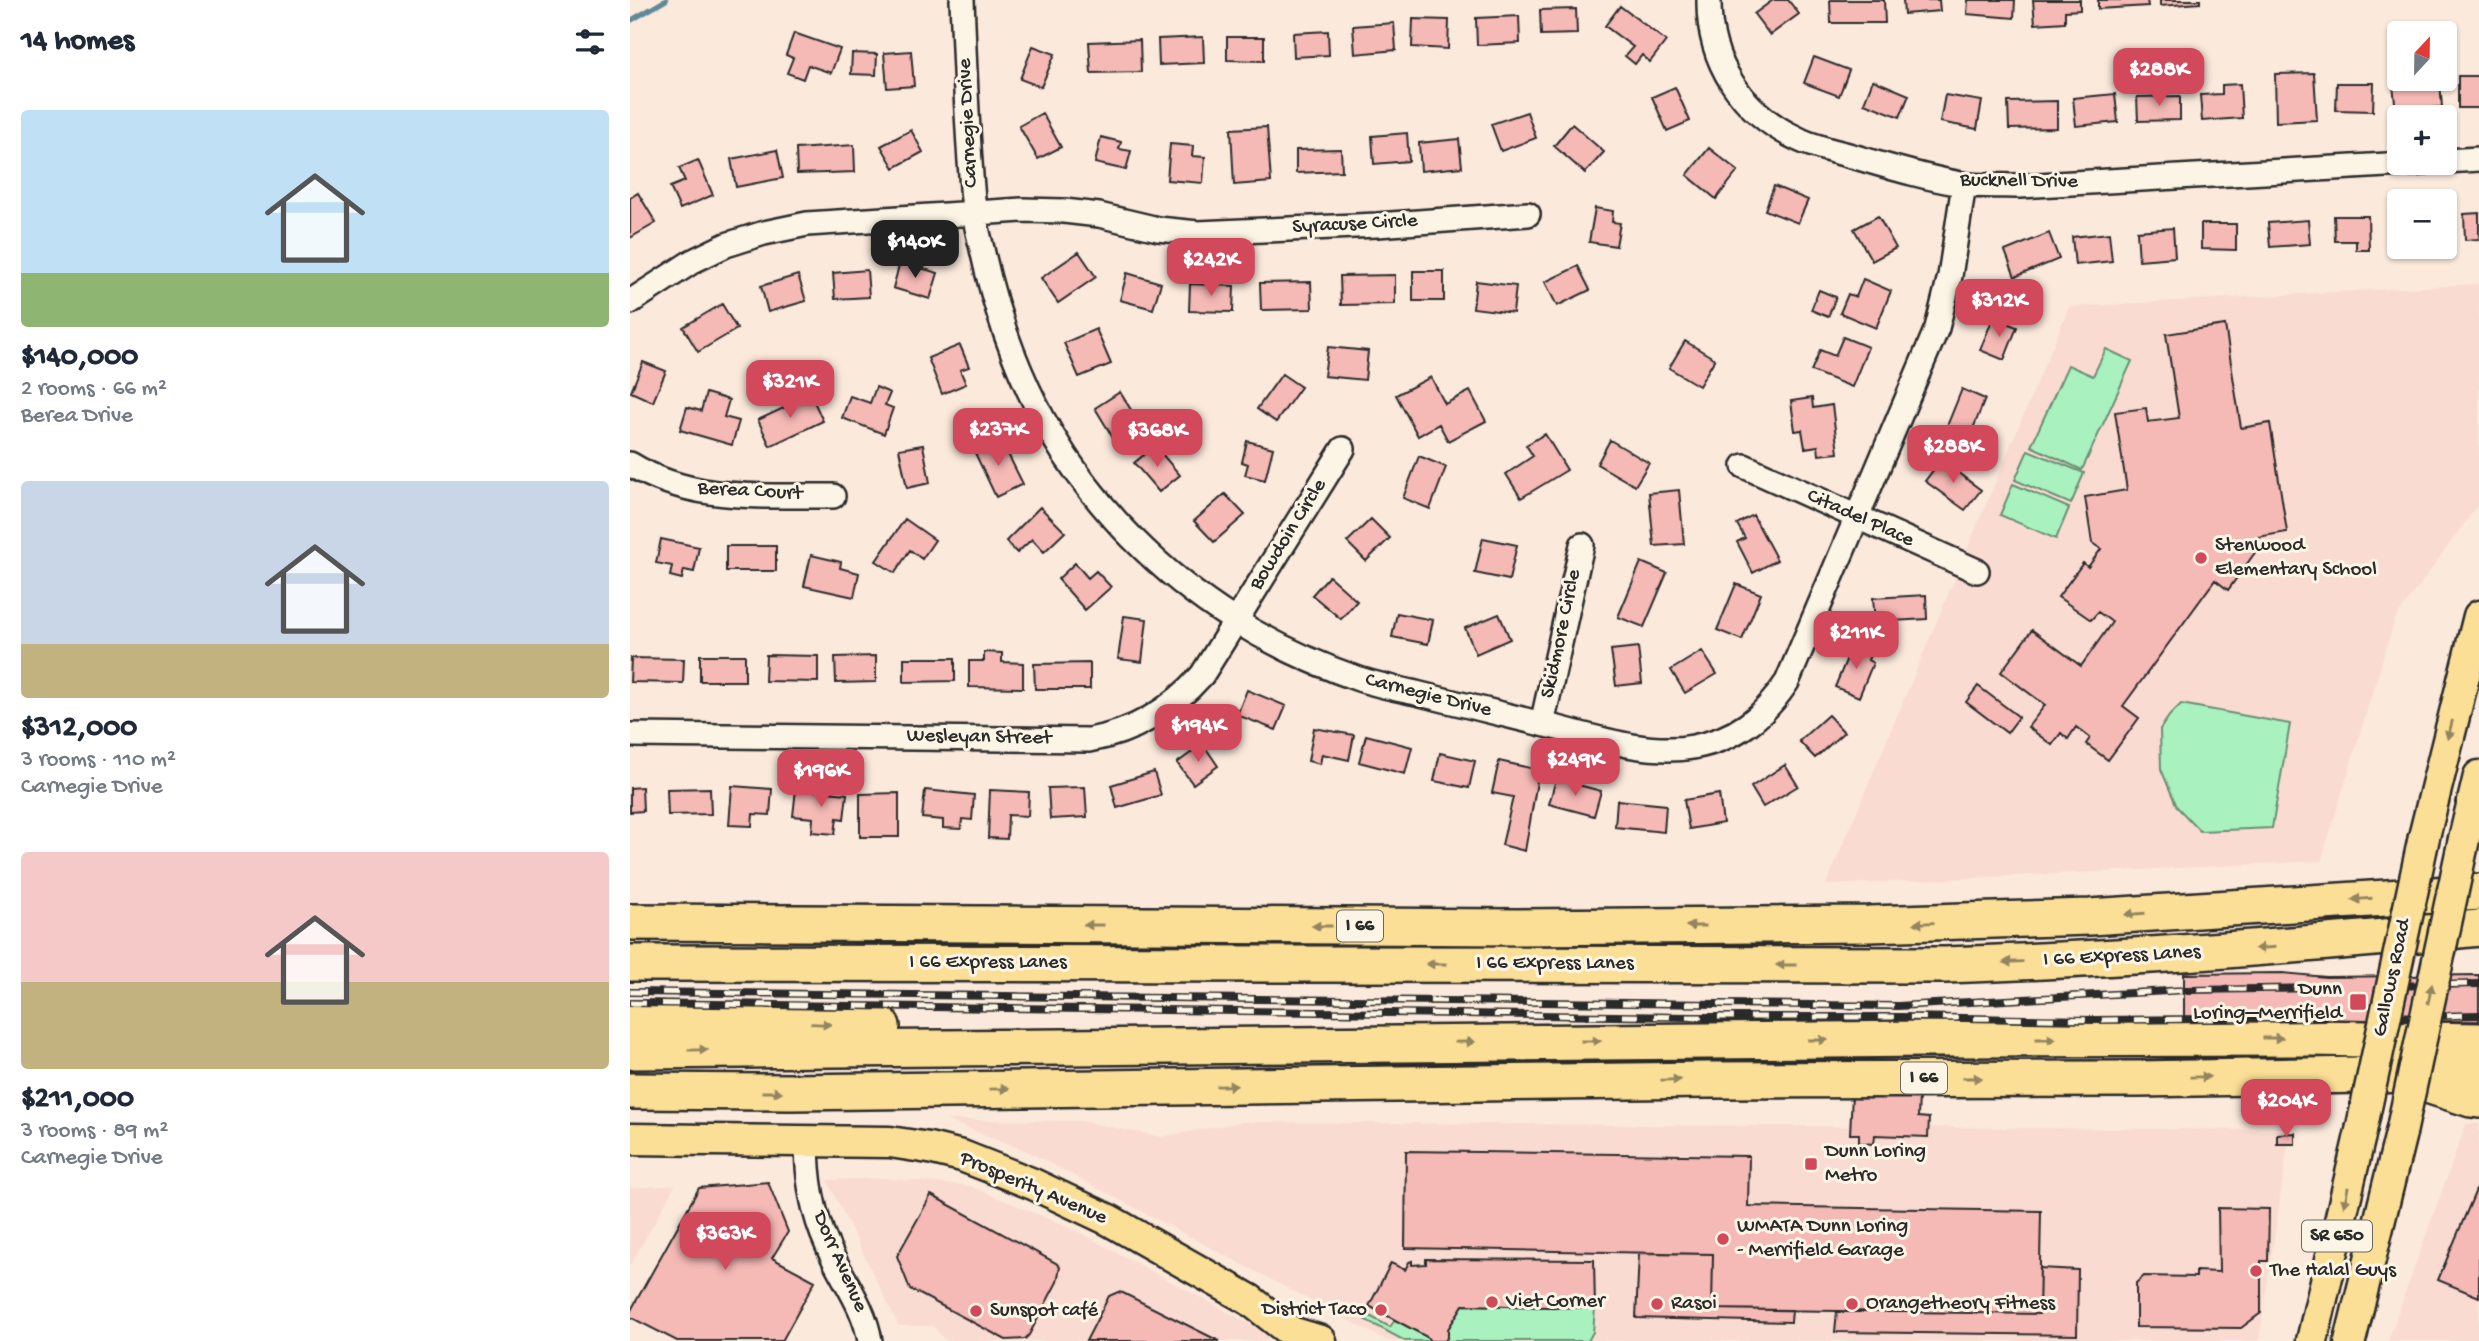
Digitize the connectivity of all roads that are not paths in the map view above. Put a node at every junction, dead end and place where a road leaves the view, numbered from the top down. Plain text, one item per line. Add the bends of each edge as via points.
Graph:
1 (962, 0) edge
2 (1709, 0) edge
3 (2479, 159) edge
4 (2457, 160) edge
5 (2387, 165) edge
6 (1964, 184) junction
7 (974, 213) junction
8 (1528, 214) dead end
9 (630, 302) edge
10 (1343, 449) dead end
11 (630, 464) edge
12 (1744, 466) dead end
13 (832, 496) dead end
14 (1857, 518) junction
15 (1582, 545) dead end
16 (1977, 571) dead end
17 (2479, 616) edge
18 (1235, 620) junction
19 (1542, 724) junction
20 (630, 735) edge
21 (2479, 776) edge
22 (2479, 892) edge
23 (630, 922) edge
24 (2479, 928) edge
25 (2315, 944) junction
26 (2479, 949) edge
27 (630, 963) edge
28 (630, 1019) edge
29 (2479, 1041) edge
30 (1381, 1043) junction
31 (630, 1051) edge
32 (2391, 1073) junction
33 (2479, 1073) edge
34 (630, 1091) edge
35 (2479, 1100) edge
36 (630, 1139) edge
37 (807, 1140) junction
38 (1319, 1340) edge
39 (870, 1341) edge
40 (2312, 1341) edge
41 (2350, 1341) edge

1 - 7 street, Carnegie Drive
2 - 6 street, Bucknell Drive via 1715,47 1725,74 1751,109 1777,128 1800,140 1889,167
3 - 4 street
5 - 6 street, Bucknell Drive via 2045,185
6 - 14 street, Carnegie Drive via 1942,316
7 - 8 street, Syracuse Circle via 1064,211 1198,233
7 - 9 street, Syracuse Circle via 807,224 764,233 692,261
7 - 18 street, Carnegie Drive via 1008,343 1052,435 1089,487 1146,551
10 - 18 street, Bowdoin Circle
11 - 13 street, Berea Court via 695,491
12 - 14 street, Citadel Place
14 - 16 street, Citadel Place
14 - 19 street, Carnegie Drive via 1787,682 1771,706 1743,729 1717,741 1672,748 1615,742
15 - 19 street, Skidmore Circle
17 -> 40 main road, Gallows Road / SR 650, bridge via 2424,838
18 - 19 street, Carnegie Drive via 1294,653 1360,680
18 - 20 street, Wesleyan Street via 1185,694 1154,717 1105,737
41 -> 21 main road, Gallows Road / SR 650, bridge
22 -> 23 highway, I 66 via 2090,917 1869,924 1490,927
24 - 25 highway, I 66 Express Lanes
25 - 26 highway
25 -> 27 highway, I 66 Express Lanes via 1945,965
28 -> 30 highway
30 -> 29 highway
31 -> 30 highway
32 - 33 highway, I 66
34 -> 32 highway, I 66
32 - 35 highway
36 - 37 main road, Prosperity Avenue
37 - 38 main road, Prosperity Avenue via 903,1144 988,1165 1109,1220 1250,1300 1291,1332
37 - 39 street, Dorr Avenue via 809,1191 816,1216 862,1311

